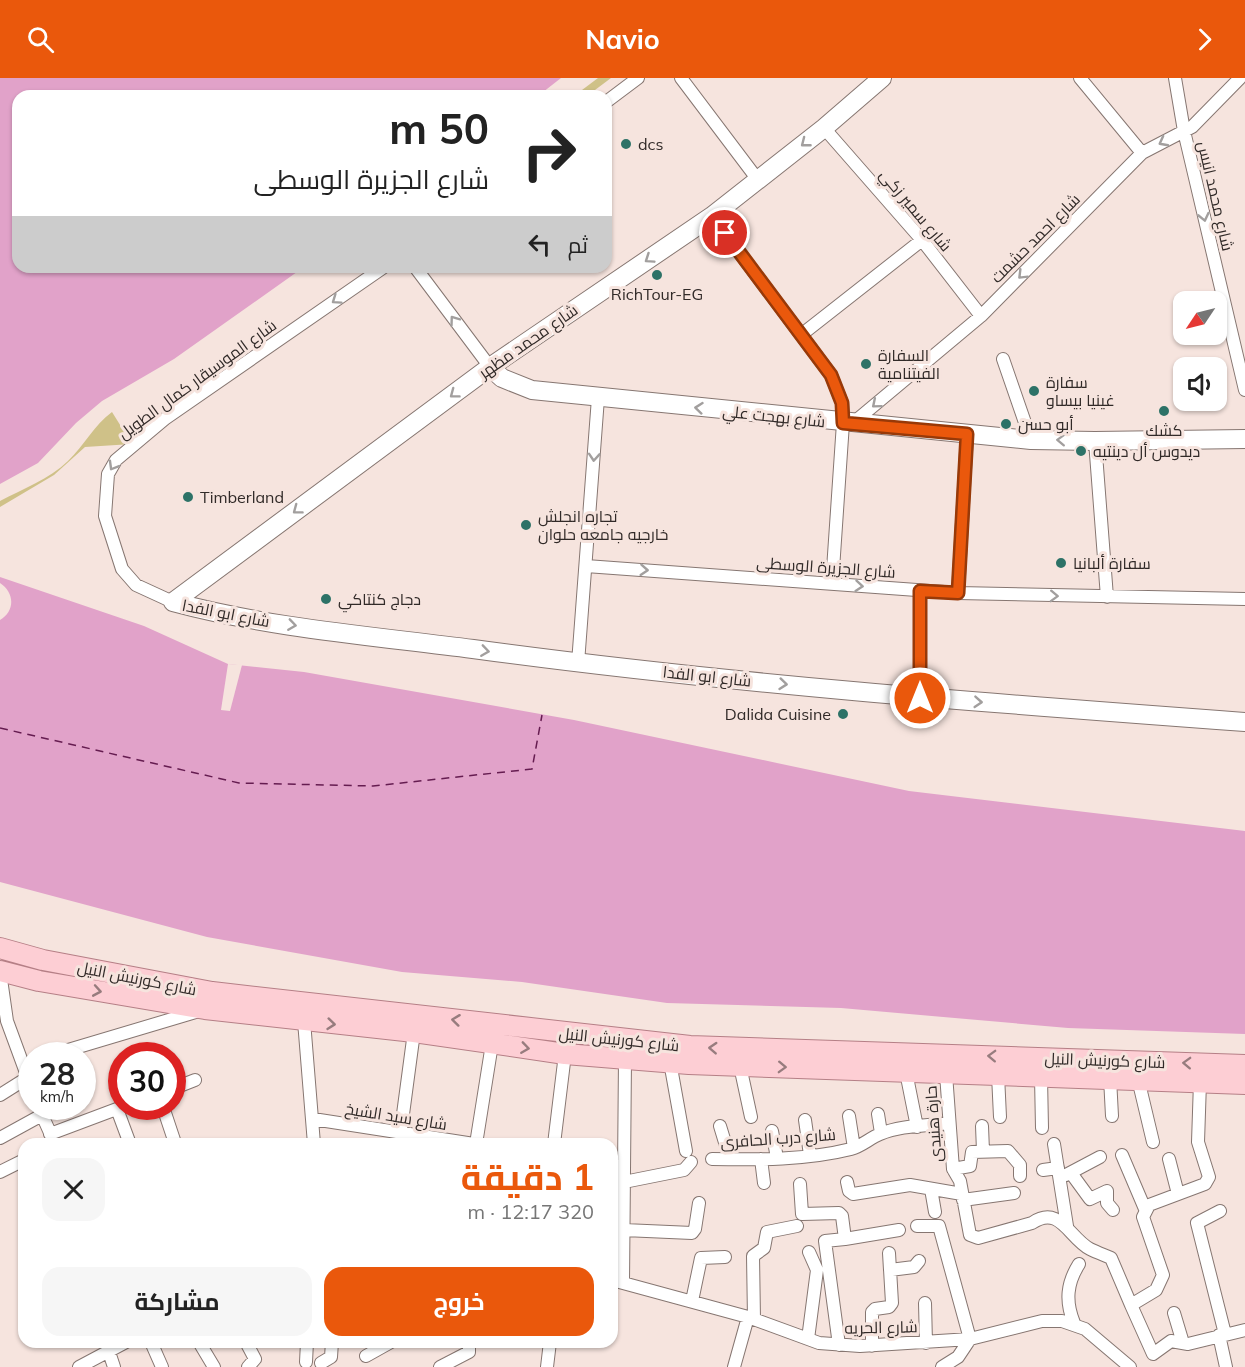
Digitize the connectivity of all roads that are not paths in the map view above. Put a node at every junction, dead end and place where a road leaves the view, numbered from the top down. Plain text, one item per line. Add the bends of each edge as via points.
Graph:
1 (638, 78) edge
2 (681, 78) edge
3 (882, 78) edge
4 (1080, 78) edge
5 (1175, 78) edge
6 (1240, 78) edge
7 (612, 98) edge
8 (824, 128) junction
9 (1184, 131) junction
10 (1142, 153) junction
11 (758, 180) junction
12 (712, 216) junction
13 (922, 240) junction
14 (375, 273) edge
15 (420, 273) edge
16 (981, 316) junction
17 (801, 335) junction
18 (1003, 358) dead end
19 (490, 366) junction
20 (1243, 375) edge
21 (1245, 390) edge
22 (598, 398) junction
23 (848, 423) junction
24 (967, 434) junction
25 (1245, 439) edge
26 (1030, 440) junction
27 (1095, 441) junction
28 (586, 566) junction
29 (832, 584) junction
30 (920, 591) junction
31 (958, 593) junction
32 (1107, 597) junction
33 (1245, 599) edge
34 (173, 602) junction
35 (579, 663) junction
36 (920, 698) junction
37 (1245, 722) edge
38 (3, 949) edge
39 (43, 960) junction
40 (0, 972) edge
41 (39, 981) junction
42 (206, 1009) junction
43 (303, 1021) junction
44 (414, 1032) junction
45 (95, 1042) edge
46 (18, 1044) edge
47 (492, 1044) junction
48 (565, 1054) junction
49 (625, 1059) junction
50 (670, 1062) junction
51 (1245, 1065) edge
52 (740, 1066) junction
53 (906, 1072) junction
54 (946, 1074) junction
55 (999, 1075) junction
56 (1041, 1077) junction
57 (1110, 1078) junction
58 (1138, 1079) junction
59 (195, 1080) dead end
60 (1200, 1082) junction
61 (186, 1084) edge
62 (1245, 1084) edge
63 (18, 1088) edge
64 (0, 1095) edge
65 (108, 1113) edge
66 (878, 1114) dead end
67 (849, 1116) dead end
68 (1112, 1116) dead end
69 (752, 1117) dead end
70 (1000, 1117) dead end
71 (313, 1119) junction
72 (27, 1120) edge
73 (44, 1120) edge
74 (123, 1120) edge
75 (168, 1120) edge
76 (806, 1120) dead end
77 (948, 1123) junction
78 (720, 1126) dead end
79 (982, 1126) dead end
80 (917, 1127) junction
81 (1042, 1128) dead end
82 (772, 1131) dead end
83 (881, 1133) junction
84 (0, 1138) edge
85 (52, 1138) edge
86 (54, 1138) edge
87 (128, 1138) edge
88 (174, 1138) edge
89 (314, 1138) edge
90 (395, 1138) edge
91 (399, 1138) edge
92 (476, 1138) edge
93 (555, 1138) edge
94 (1153, 1142) dead end
95 (1054, 1144) dead end
96 (854, 1148) junction
97 (983, 1152) junction
98 (810, 1155) junction
99 (1122, 1155) dead end
100 (777, 1158) junction
101 (1100, 1158) dead end
102 (712, 1159) dead end
103 (730, 1159) junction
104 (761, 1159) junction
105 (1169, 1160) dead end
106 (18, 1162) edge
107 (618, 1167) edge
108 (1, 1169) edge
109 (953, 1169) junction
110 (1043, 1170) dead end
111 (1058, 1173) junction
112 (1071, 1173) junction
113 (1020, 1176) dead end
114 (624, 1182) junction
115 (847, 1182) dead end
116 (764, 1183) dead end
117 (800, 1184) dead end
118 (931, 1189) junction
119 (1014, 1192) dead end
120 (1178, 1194) junction
121 (962, 1197) junction
122 (699, 1203) dead end
123 (1145, 1209) junction
124 (1113, 1210) dead end
125 (1220, 1211) dead end
126 (935, 1212) dead end
127 (797, 1226) dead end
128 (917, 1226) dead end
129 (1067, 1226) junction
130 (624, 1230) junction
131 (899, 1230) dead end
132 (974, 1238) junction
133 (845, 1239) junction
134 (959, 1241) dead end
135 (809, 1252) dead end
136 (889, 1252) dead end
137 (725, 1257) dead end
138 (919, 1261) dead end
139 (1079, 1264) dead end
140 (890, 1269) junction
141 (618, 1281) edge
142 (692, 1301) junction
143 (925, 1303) dead end
144 (1131, 1305) junction
145 (1174, 1313) dead end
146 (751, 1318) junction
147 (1074, 1323) junction
148 (1245, 1330) edge
149 (1222, 1335) junction
150 (808, 1339) junction
151 (970, 1339) junction
152 (926, 1343) junction
153 (1183, 1343) junction
154 (839, 1344) junction
155 (873, 1346) junction
156 (116, 1348) edge
157 (154, 1348) edge
158 (203, 1348) edge
159 (249, 1348) edge
160 (307, 1348) edge
161 (332, 1348) edge
162 (380, 1348) edge
163 (469, 1348) edge
164 (549, 1348) edge
165 (109, 1352) junction
166 (366, 1356) dead end
167 (306, 1362) dead end
168 (959, 1362) edge
169 (321, 1363) dead end
170 (79, 1367) edge
171 (114, 1367) edge
172 (162, 1367) edge
173 (214, 1367) edge
174 (248, 1367) edge
175 (440, 1367) edge
176 (547, 1367) edge
177 (734, 1367) edge
178 (942, 1367) edge
179 (1130, 1367) edge
180 (1226, 1367) edge

1 - 7 street
2 - 11 street
3 - 8 street, شارع محمد مظهر
4 - 10 street
5 - 9 street, شارع محمد انيس
6 - 9 street, شارع احمد حشمت
8 -> 11 street, شارع محمد مظهر
8 - 13 street, شارع سمير زكي
9 -> 10 street, شارع احمد حشمت
9 -> 20 street, شارع محمد انيس
10 -> 16 street, شارع احمد حشمت
11 - 12 street, شارع محمد مظهر
12 - 17 street
12 -> 19 street, شارع محمد مظهر
13 - 16 street, شارع سمير زكي
13 - 17 street
14 -> 34 street, شارع الموسيقار كمال الطويل via 166,418 116,460 108,474 105,516 122,569 136,585
19 -> 15 street
16 -> 23 street, شارع احمد حشمت
17 - 23 street via 836,384
18 - 26 street
19 - 22 street, شارع بهجت علي via 516,385
19 -> 34 street, شارع محمد مظهر
20 - 21 street, شارع محمد انيس
23 -> 22 street, شارع بهجت علي
22 -> 28 street
23 - 24 street, شارع بهجت علي
23 - 29 street
24 - 26 street, شارع بهجت علي
24 - 31 street
25 - 27 street, شارع بهجت علي
27 -> 26 street, شارع بهجت علي
27 - 32 street
28 -> 29 street, شارع الجزيرة الوسطى
28 - 35 street
29 -> 30 street, شارع الجزيرة الوسطى
30 - 31 street, شارع الجزيرة الوسطى
30 - 36 street
31 -> 32 street, شارع الجزيرة الوسطى
32 - 33 street, شارع الجزيرة الوسطى
34 -> 35 street, شارع ابو الفدا via 226,616
35 -> 36 street, شارع ابو الفدا
36 -> 37 street, شارع ابو الفدا
38 - 39 main road, شارع كورنيش النيل
38 - 40 street
39 - 41 main road
51 -> 39 main road, شارع كورنيش النيل via 690,1046 212,992
40 - 41 main road, شارع كورنيش النيل
40 - 46 street via 7,1021
41 -> 42 main road, شارع كورنيش النيل
42 - 43 main road, شارع كورنيش النيل
42 - 45 street
43 -> 44 main road, شارع كورنيش النيل
43 - 71 street
44 - 47 main road, شارع كورنيش النيل
44 - 91 street
47 -> 48 main road, شارع كورنيش النيل
47 - 92 street
48 - 49 main road, شارع كورنيش النيل
48 - 93 street
49 - 50 main road, شارع كورنيش النيل
49 - 107 street
50 - 52 main road, شارع كورنيش النيل
50 - 114 street via 689,1157 684,1170
52 -> 53 main road, شارع كورنيش النيل
52 - 69 street
53 - 54 main road, شارع كورنيش النيل
53 - 80 street
54 - 55 main road, شارع كورنيش النيل
54 - 77 street, حارة هنيدى
55 - 56 main road, شارع كورنيش النيل
55 - 70 street
56 - 57 main road, شارع كورنيش النيل
56 - 81 street
57 - 58 main road, شارع كورنيش النيل
57 - 68 street
58 - 60 main road, شارع كورنيش النيل
58 - 94 street
59 - 61 street
60 - 62 main road, شارع كورنيش النيل
60 - 120 street via 1198,1142 1209,1177 1205,1184
63 - 64 street
65 - 86 street
66 - 83 street
67 - 96 street
71 - 89 street
71 - 90 street, شارع سيد الشيخ
72 - 84 street
73 - 85 street
74 - 87 street
75 - 88 street
76 - 98 street
77 - 80 street, شارع درب الحافرى
77 - 109 street, حارة هنيدى
78 - 103 street
79 - 97 street
80 - 83 street, شارع درب الحافرى
82 - 100 street
83 - 96 street, شارع درب الحافرى
95 - 111 street
96 - 98 street, شارع درب الحافرى
97 - 109 street via 971,1152 970,1166
97 - 113 street via 1008,1151 1020,1165
98 - 100 street, شارع درب الحافرى
99 - 123 street
100 - 104 street, شارع درب الحافرى
101 - 112 street
102 - 103 street, شارع درب الحافرى
103 - 104 street, شارع درب الحافرى
104 - 116 street
105 - 120 street
106 - 108 street
107 - 114 street
109 - 121 street, حارة هنيدى
110 - 111 street
111 - 112 street
111 - 129 street
112 - 124 street via 1090,1199 1107,1191 1107,1203
114 - 130 street
115 - 118 street via 853,1194 910,1185
117 - 133 street via 802,1214 839,1213
118 - 121 street
118 - 126 street
119 - 121 street
120 - 123 street
121 - 132 street, حارة هنيدى
122 - 130 street via 692,1233
123 - 144 street via 1143,1217 1163,1275 1156,1290
125 - 149 street via 1197,1223
127 - 146 street via 766,1232 764,1248 753,1256
128 - 151 street via 939,1226
129 - 132 street via 1054,1218 1039,1218 1030,1224
129 - 144 street via 1088,1248 1111,1258
130 - 141 street
131 - 133 street via 862,1240
132 - 134 street
133 - 154 street via 825,1241
135 - 150 street via 817,1270
136 - 140 street
137 - 142 street via 701,1258
138 - 140 street via 914,1267
139 - 147 street via 1069,1286 1069,1311
140 - 155 street via 892,1303 872,1312
141 - 142 street, شارع الحريه
142 - 146 street, شارع الحريه
143 - 152 street
144 - 153 street via 1153,1354 1171,1341
145 - 153 street
146 - 150 street, شارع الحريه
146 - 177 street
147 - 151 street, شارع الحريه via 1042,1321
147 - 179 street
148 - 149 street
149 - 153 street
149 - 180 street
150 - 154 street, شارع الحريه
151 - 152 street, شارع الحريه
151 - 168 street
152 - 155 street, شارع الحريه
154 - 155 street, شارع الحريه
156 - 165 street
157 - 172 street
158 - 173 street
159 - 174 street via 255,1359
160 - 167 street
161 - 169 street via 331,1357
162 - 166 street
163 - 175 street via 469,1352
164 - 176 street
165 - 170 street
165 - 171 street
168 - 178 street

